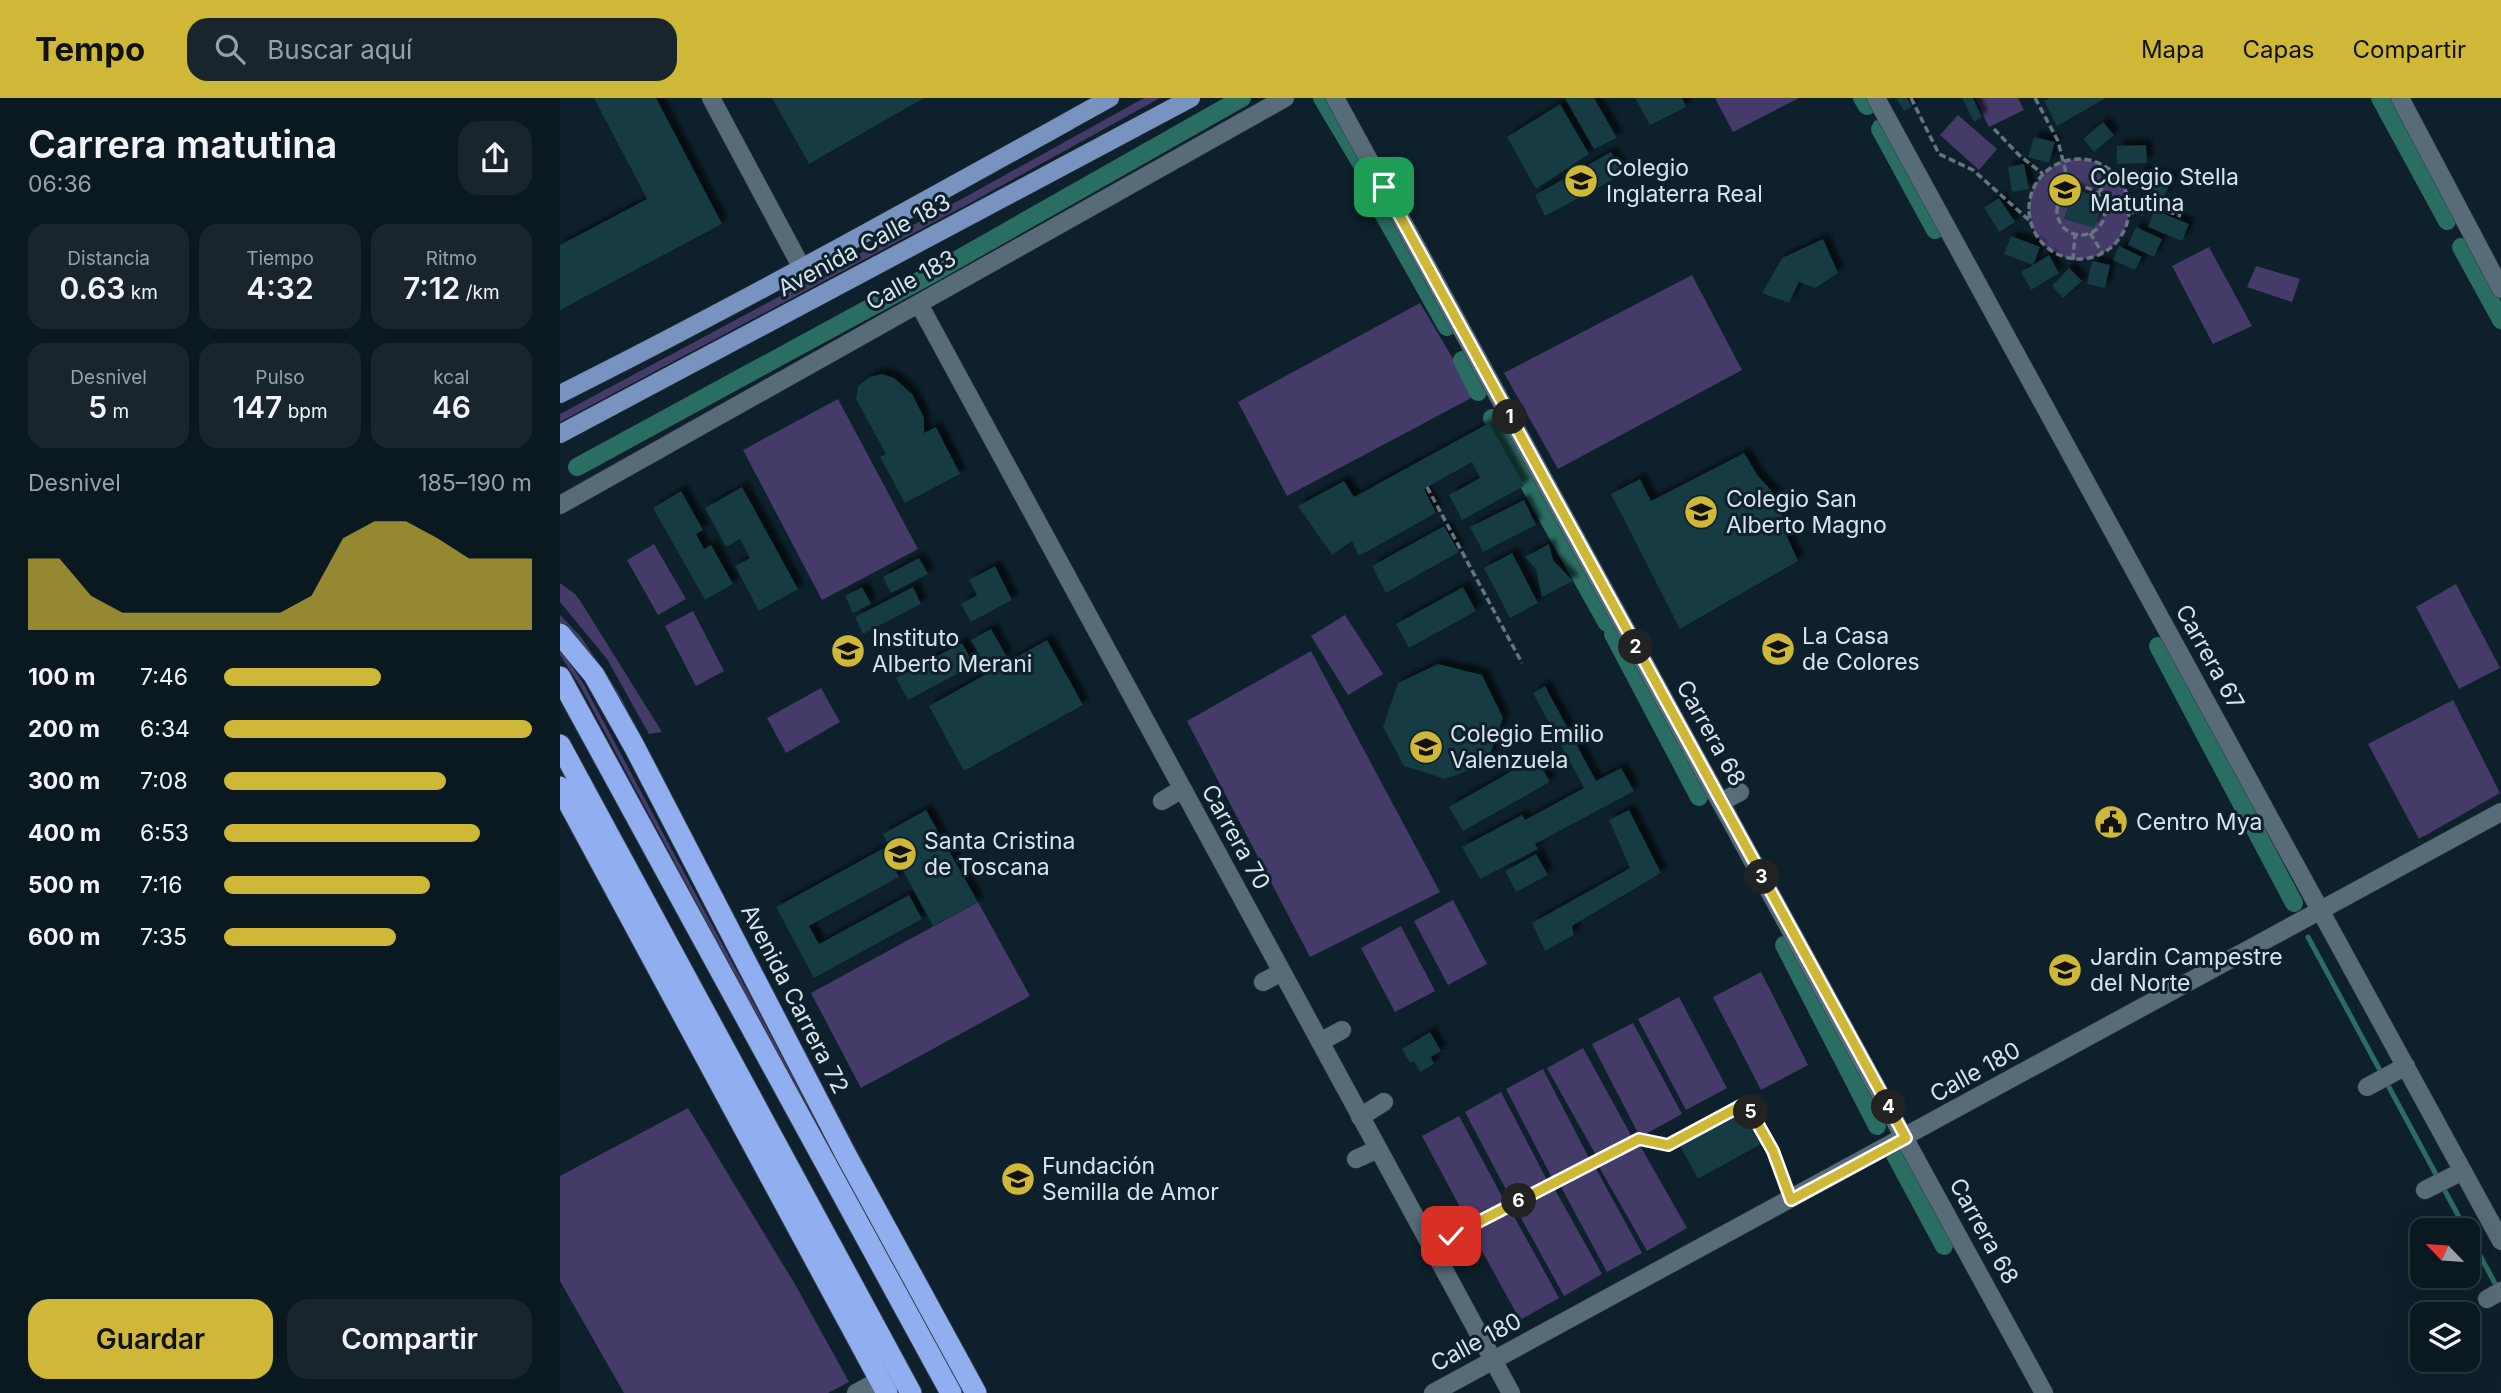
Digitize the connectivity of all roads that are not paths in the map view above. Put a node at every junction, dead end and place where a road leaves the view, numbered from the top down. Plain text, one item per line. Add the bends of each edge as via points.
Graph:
1 (712, 98) edge
2 (1110, 98) edge
3 (1191, 98) edge
4 (1285, 98) edge
5 (1335, 98) edge
6 (1876, 98) edge
7 (2400, 98) edge
8 (802, 268) junction
9 (2501, 289) edge
10 (919, 303) junction
11 (560, 394) edge
12 (560, 434) edge
13 (560, 505) edge
14 (560, 634) edge
15 (560, 677) edge
16 (560, 745) edge
17 (560, 787) edge
18 (1182, 789) junction
19 (1740, 792) dead end
20 (1162, 801) dead end
21 (1721, 802) junction
22 (2501, 812) edge
23 (2321, 911) junction
24 (1282, 972) junction
25 (1263, 982) dead end
26 (1342, 1030) dead end
27 (1320, 1042) junction
28 (2403, 1068) junction
29 (2367, 1087) dead end
30 (1384, 1102) dead end
31 (1360, 1117) junction
32 (1906, 1138) junction
33 (1378, 1149) junction
34 (1356, 1159) dead end
35 (2463, 1171) junction
36 (2425, 1190) dead end
37 (2501, 1241) edge
38 (1493, 1361) junction
39 (884, 1386) edge
40 (856, 1393) edge
41 (911, 1393) edge
42 (951, 1393) edge
43 (975, 1393) edge
44 (1433, 1393) edge
45 (1510, 1393) edge
46 (2044, 1393) edge

1 - 8 street
2 - 8 main road, Avenida Calle 183
3 - 12 main road, Avenida Calle 183
4 - 10 street, Calle 183
5 - 21 street, Carrera 68
6 - 23 street, Carrera 67
7 - 9 street
8 - 11 main road, Avenida Calle 183
10 - 13 street, Calle 183
10 - 18 street, Carrera 70
14 - 43 highway, Avenida Carrera 72 via 594,675 634,746
15 - 42 highway
16 - 41 highway
17 - 39 highway
18 - 20 street
18 - 24 street, Carrera 70
19 - 21 street
21 - 32 street, Carrera 68 via 1856,1030
22 - 23 street, Calle 180
23 - 28 street, Carrera 67
23 - 32 street, Calle 180 via 2191,992
24 - 25 street
24 - 27 street, Carrera 70
26 - 27 street
27 - 31 street, Carrera 70
28 - 29 street
28 - 35 street, Carrera 67
30 - 31 street
31 - 33 street, Carrera 70
32 - 38 street, Calle 180
32 - 46 street, Carrera 68
33 - 34 street
33 - 38 street, Carrera 70
35 - 36 street
35 - 37 street, Carrera 67
38 - 44 street, Calle 180
38 - 45 street, Carrera 70
39 - 40 street

